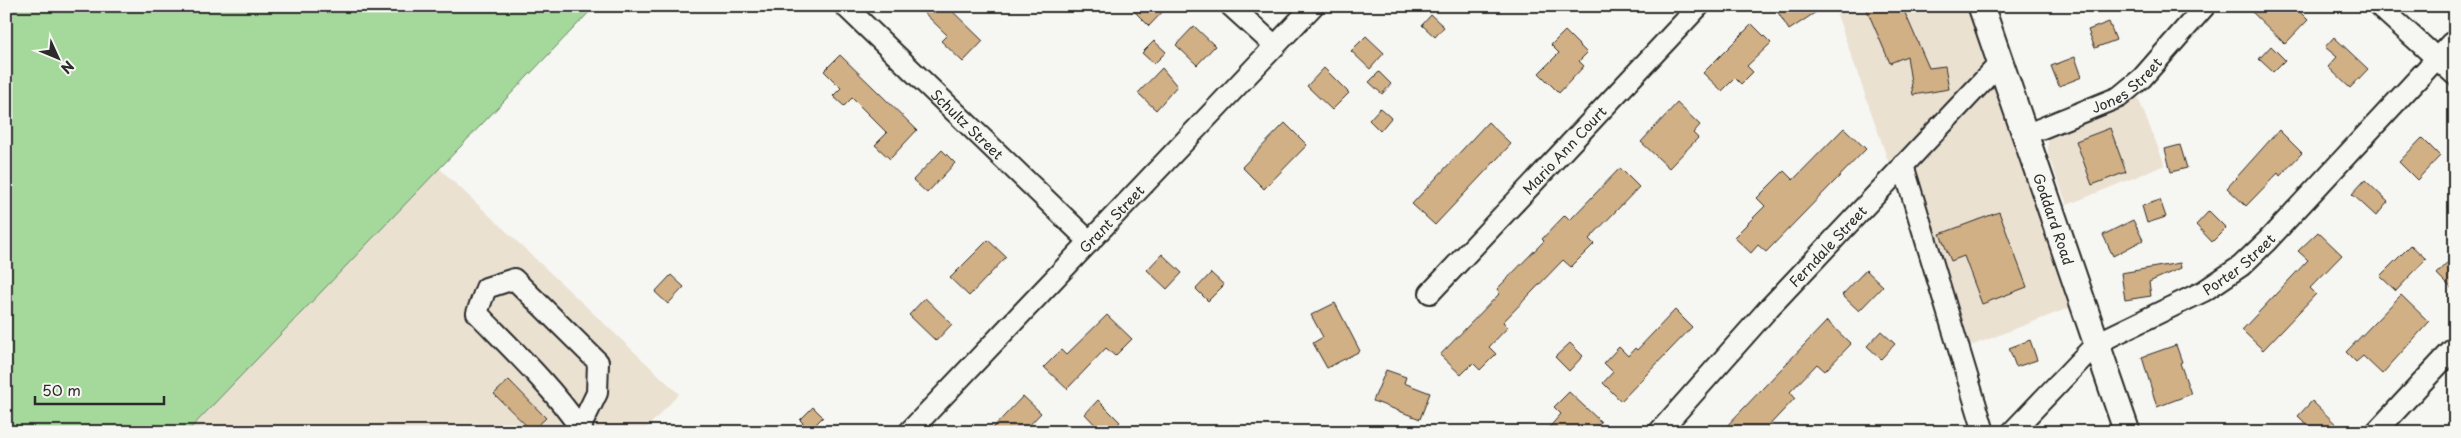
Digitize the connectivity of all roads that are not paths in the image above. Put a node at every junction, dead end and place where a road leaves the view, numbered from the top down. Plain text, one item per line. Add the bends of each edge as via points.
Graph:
1 (845, 6) edge
2 (1231, 6) edge
3 (1313, 6) edge
4 (1699, 6) edge
5 (1981, 6) edge
6 (2205, 6) edge
7 (2379, 6) edge
8 (2451, 42) dead end
9 (1275, 46) junction
10 (2436, 58) junction
11 (2000, 63) junction
12 (2455, 76) edge
13 (2025, 135) junction
14 (1904, 165) junction
15 (1090, 242) junction
16 (1430, 293) dead end
17 (2097, 343) junction
18 (2455, 347) edge
19 (581, 430) edge
20 (909, 432) edge
21 (1659, 432) edge
22 (1984, 432) edge
23 (2012, 432) edge
24 (2127, 432) edge
25 (2376, 432) edge

1 - 15 street, Schultz Street
2 - 9 street
3 - 9 street, Grant Street
4 - 16 street, Mario Ann Court
5 - 11 main road, Goddard Road
6 - 13 street, Jones Street via 2142,78 2119,97
7 - 10 street
8 - 10 street, Porter Street
9 - 15 street, Grant Street
10 - 12 street
10 - 17 street, Porter Street via 2241,266 2204,291
11 - 13 main road, Goddard Road
11 - 14 street, Ferndale Street
13 - 17 main road, Goddard Road
14 - 21 street, Ferndale Street via 1769,308
14 - 22 street
15 - 20 street, Grant Street
17 - 23 street, Porter Street
17 - 24 main road, Goddard Road
18 - 25 street
19 - 19 street via 547,385 477,313 486,288 514,279 598,362 597,393

